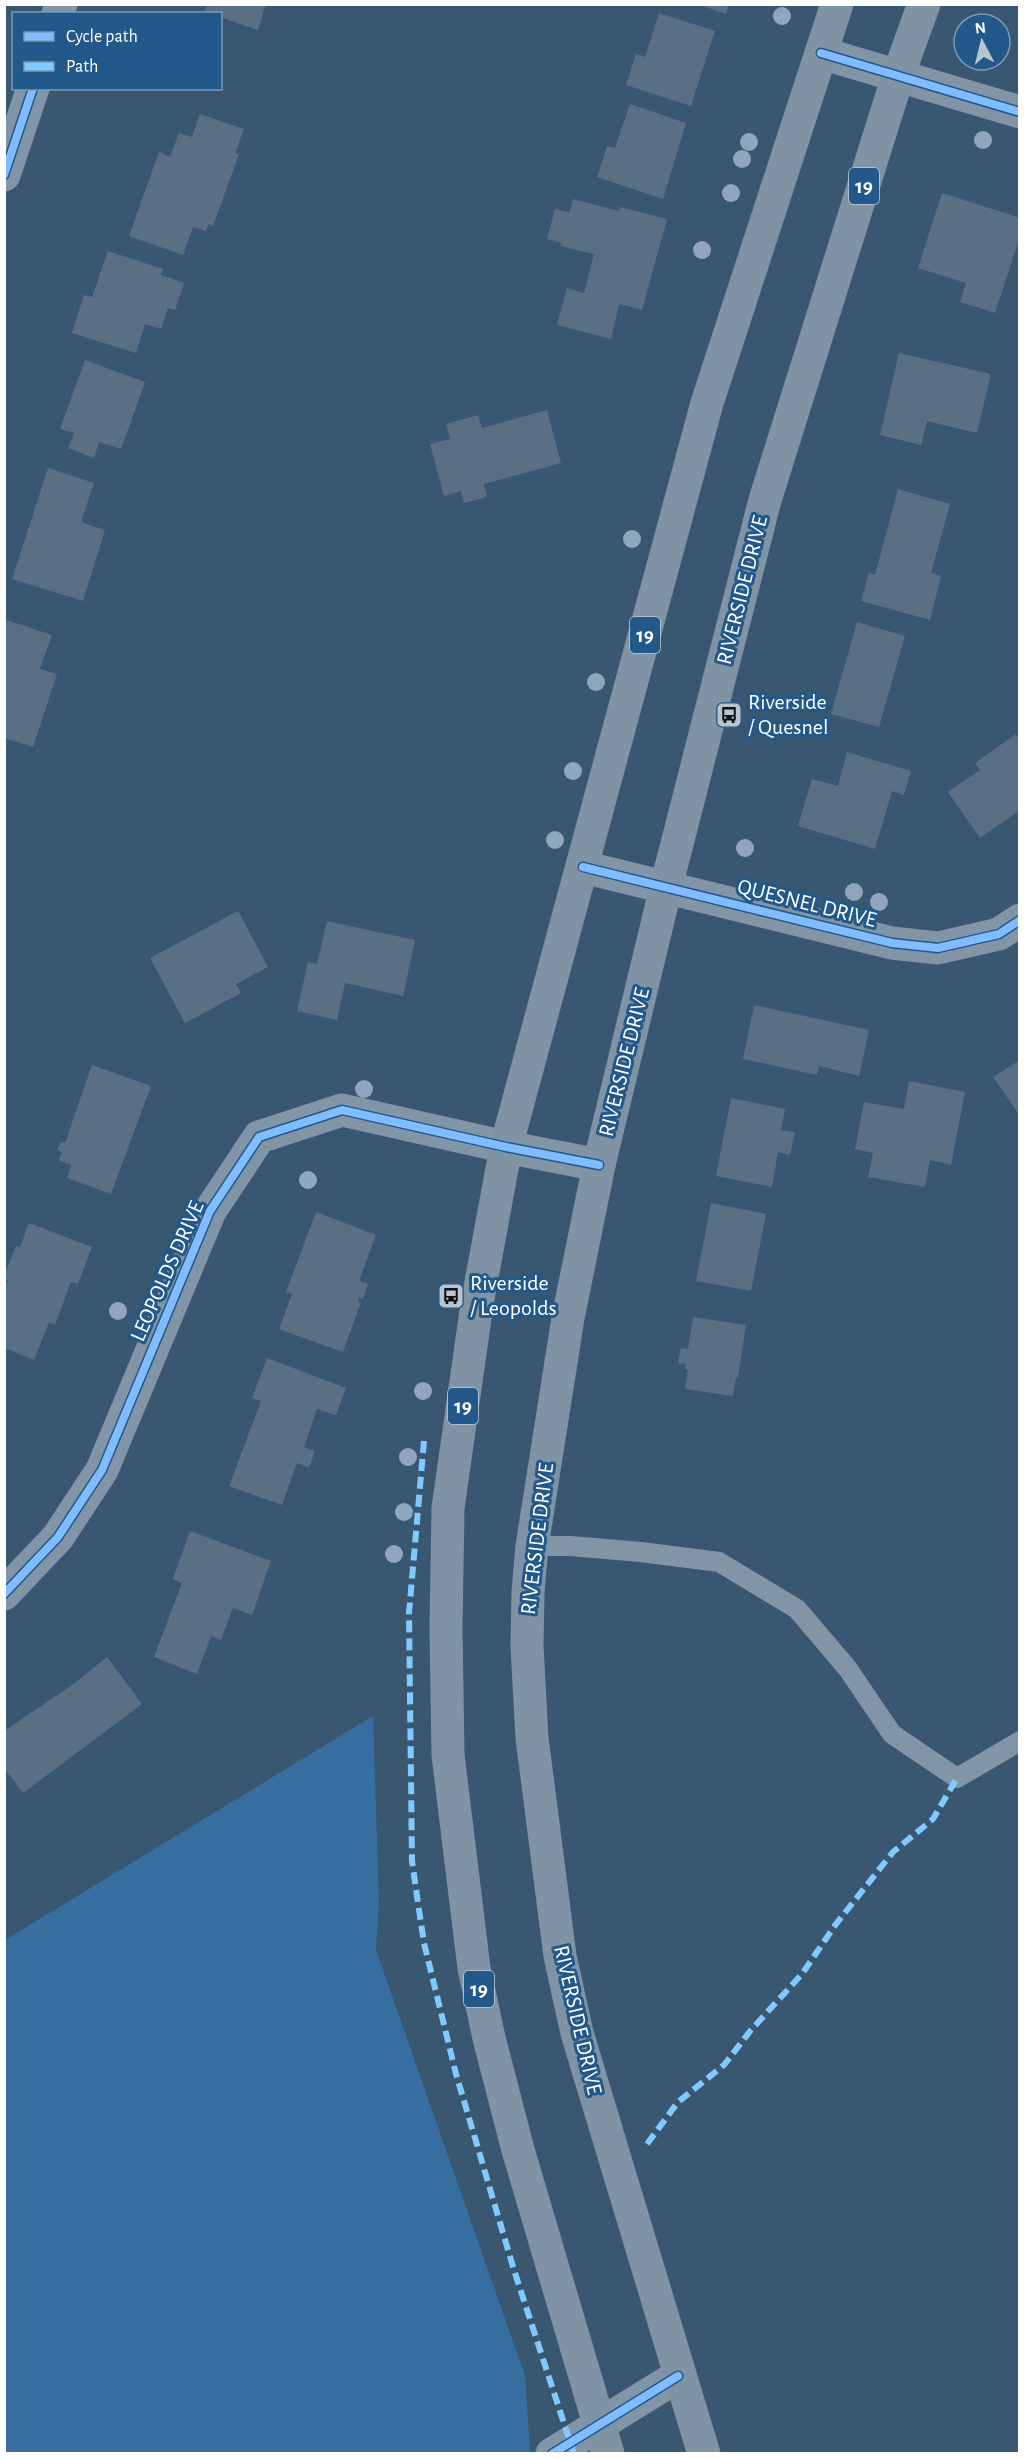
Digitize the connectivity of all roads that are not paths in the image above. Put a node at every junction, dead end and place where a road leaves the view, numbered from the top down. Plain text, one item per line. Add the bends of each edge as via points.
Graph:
1 (837, 4) edge
2 (924, 4) edge
3 (821, 53) junction
4 (898, 76) junction
5 (32, 90) edge
6 (1020, 112) edge
7 (4, 175) edge
8 (583, 867) junction
9 (666, 887) junction
10 (1020, 920) edge
11 (506, 1147) junction
12 (599, 1165) junction
13 (532, 1546) junction
14 (4, 1594) edge
15 (1020, 1741) edge
16 (678, 2376) junction
17 (604, 2440) edge
18 (552, 2454) edge
19 (704, 2454) edge

1 - 3 main road, 19
2 - 4 main road, RIVERSIDE DRIVE / 19
3 - 4 street
3 - 8 main road, 19 via 707,403
4 - 6 street
4 - 9 main road, RIVERSIDE DRIVE / 19 via 765,500
5 - 7 street
8 - 9 street, QUESNEL DRIVE
8 - 11 main road, 19
9 - 10 street, QUESNEL DRIVE via 892,943 938,948 999,934
9 - 12 main road, RIVERSIDE DRIVE / 19
11 - 12 street, LEOPOLDS DRIVE
11 - 14 street, LEOPOLDS DRIVE via 342,1110 259,1137 210,1211 102,1470 58,1537
11 - 17 main road, 19 via 477,1304 448,1508 448,1755 474,1968 489,2038
12 - 13 main road, RIVERSIDE DRIVE / 19 via 568,1318
13 - 15 lane via 641,1552 718,1562 798,1609 848,1669 892,1734 957,1779
13 - 16 main road, RIVERSIDE DRIVE / 19 via 526,1647 532,1738 560,1956 577,2033
16 - 17 street
16 - 19 main road, RIVERSIDE DRIVE / 19
17 - 18 street

